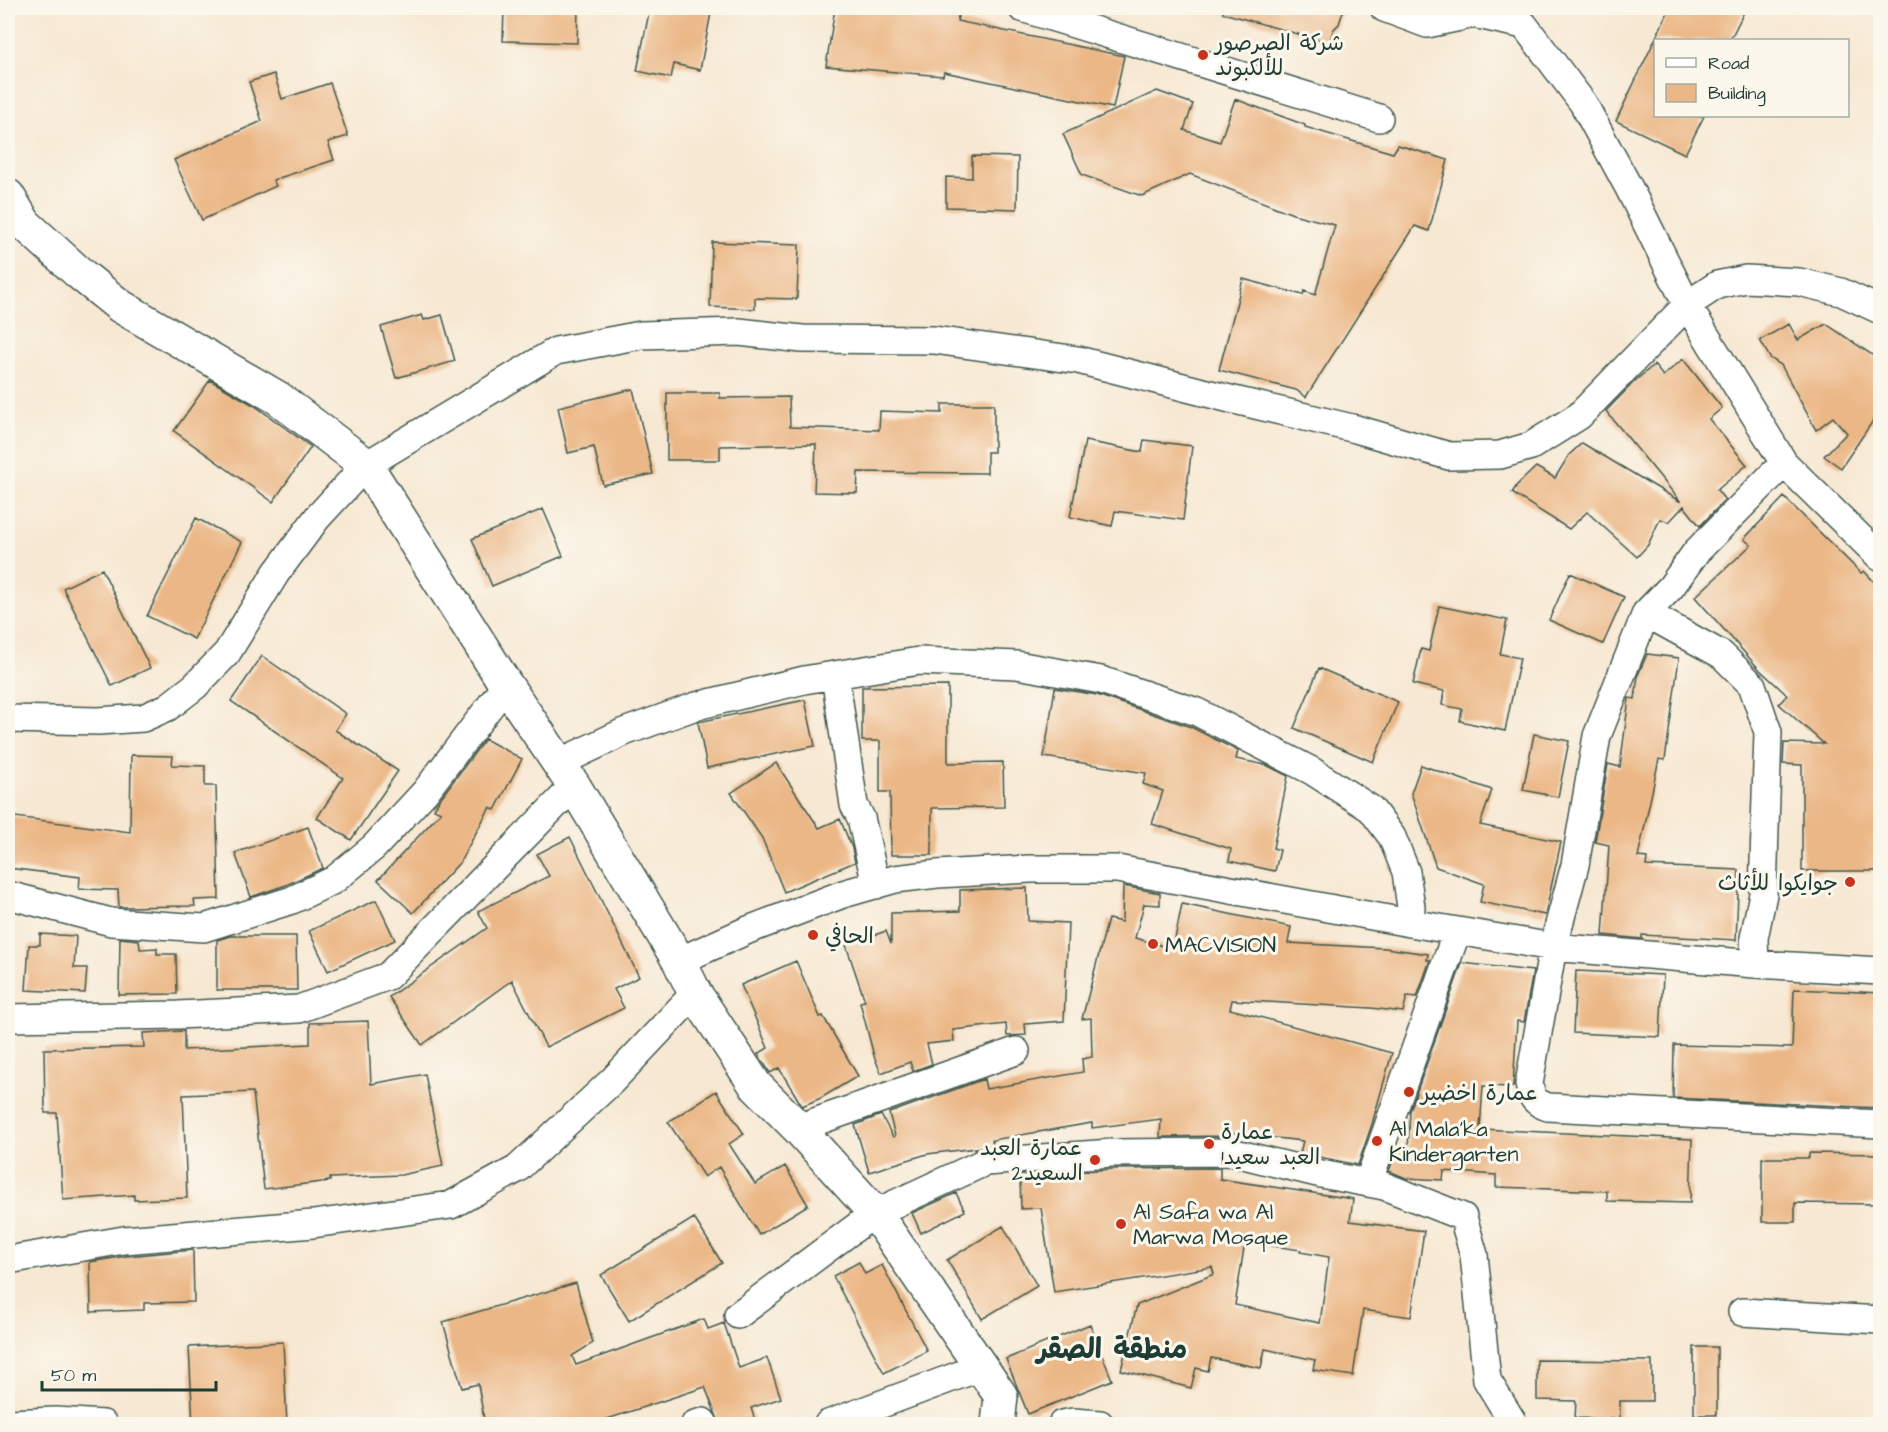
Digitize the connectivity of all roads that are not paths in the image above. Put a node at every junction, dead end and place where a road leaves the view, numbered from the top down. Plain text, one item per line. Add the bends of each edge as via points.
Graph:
1 (1022, 8) edge
2 (1384, 8) edge
3 (1379, 118) dead end
4 (8, 196) edge
5 (1687, 305) junction
6 (1881, 310) edge
7 (1784, 463) junction
8 (366, 465) junction
9 (1881, 557) edge
10 (1646, 613) junction
11 (835, 675) junction
12 (506, 685) junction
13 (8, 719) edge
14 (567, 774) junction
15 (876, 885) junction
16 (8, 895) edge
17 (1410, 923) junction
18 (1457, 931) junction
19 (1553, 947) junction
20 (679, 961) junction
21 (1755, 964) junction
22 (1881, 971) edge
23 (694, 993) junction
24 (8, 1018) edge
25 (1016, 1051) dead end
26 (1881, 1124) edge
27 (798, 1128) junction
28 (1368, 1183) junction
29 (875, 1213) junction
30 (8, 1260) edge
31 (1742, 1312) dead end
32 (738, 1315) dead end
33 (1881, 1320) edge
34 (981, 1367) junction
35 (8, 1423) edge
36 (103, 1425) edge
37 (695, 1425) edge
38 (704, 1425) edge
39 (828, 1425) edge
40 (998, 1425) edge
41 (1062, 1425) edge
42 (1100, 1425) edge
43 (1514, 1425) edge

1 - 3 street
2 - 5 street via 1427,24 1474,14 1524,26 1583,103
4 - 8 street via 25,224 120,306 278,398
5 - 6 street via 1717,285 1746,279 1799,282 1841,292
5 - 7 street
5 - 8 street via 1579,416 1531,446 1500,455 1449,456 1078,360 934,340 802,339 739,332 640,335 555,351
7 - 9 street
7 - 10 street via 1695,552 1671,588
8 - 12 street
8 - 13 street via 317,518 276,573 227,653 168,707 143,718
10 - 19 street via 1598,736 1575,865
10 - 21 street via 1722,656 1752,685 1768,732 1763,894 1754,938
11 - 14 street via 696,706 624,732
11 - 15 street via 854,805 861,818
11 - 17 street via 919,661 1017,665 1101,680 1197,712 1312,771 1371,809 1392,837 1406,872
12 - 14 street
12 - 16 street via 425,792 374,847 334,880 292,900 204,928 111,922
14 - 20 street
14 - 24 street via 388,976 299,1009
15 - 17 street via 937,874 1117,869
15 - 20 street via 748,930
17 - 18 street
18 - 19 street
18 - 28 street
19 - 21 street
19 - 26 street via 1529,1084 1536,1103 1548,1107
20 - 23 street
21 - 22 street
23 - 27 street via 756,1086
23 - 30 street via 612,1081 517,1169 451,1205 313,1224 124,1239
25 - 27 street
27 - 29 street
28 - 29 street via 1231,1152 1112,1153 985,1162
28 - 43 street via 1463,1217 1474,1255 1487,1380
29 - 32 street
29 - 34 street
31 - 33 street
34 - 39 street
34 - 40 street via 1001,1396
35 - 36 street via 56,1421
37 - 38 street
41 - 42 street

